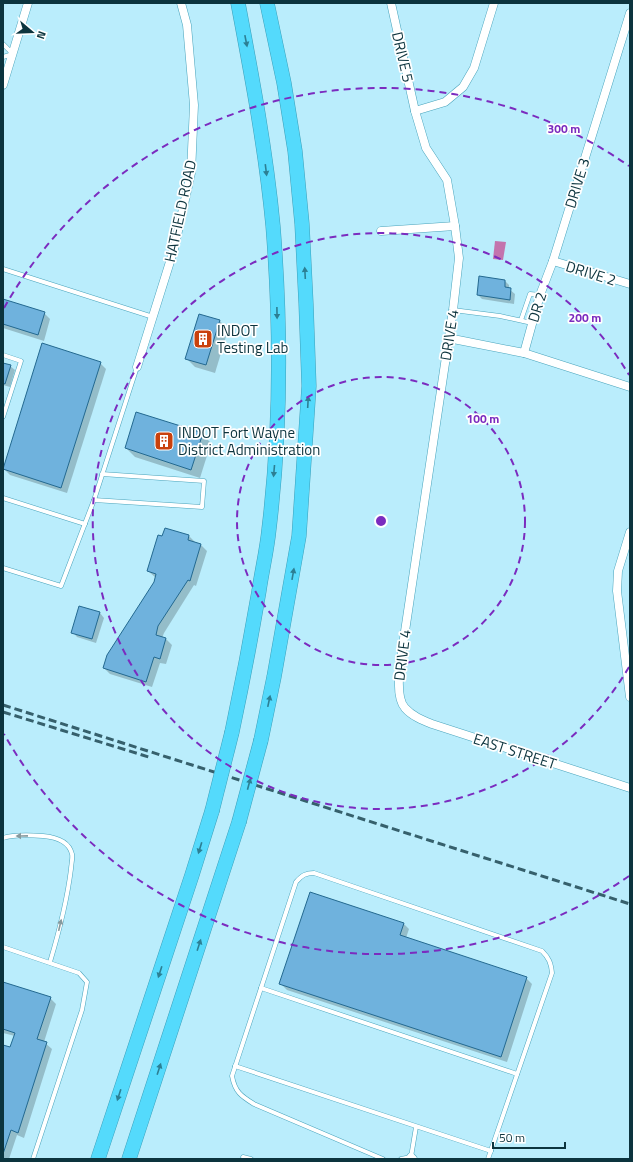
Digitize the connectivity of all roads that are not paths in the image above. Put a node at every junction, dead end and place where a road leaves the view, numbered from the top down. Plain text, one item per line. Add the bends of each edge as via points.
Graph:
1 (28, 3) edge
2 (181, 3) edge
3 (238, 3) edge
4 (267, 3) edge
5 (391, 3) edge
6 (494, 3) edge
7 (630, 14) edge
8 (3, 44) edge
9 (13, 54) junction
10 (3, 57) edge
11 (3, 85) edge
12 (415, 111) junction
13 (455, 226) junction
14 (381, 232) dead end
15 (553, 261) junction
16 (3, 269) edge
17 (630, 284) edge
18 (540, 296) junction
19 (453, 310) junction
20 (153, 317) junction
21 (521, 320) junction
22 (532, 323) junction
23 (448, 338) junction
24 (524, 353) junction
25 (3, 355) edge
26 (137, 368) joint
27 (630, 387) edge
28 (3, 417) edge
29 (102, 474) junction
30 (3, 498) edge
31 (94, 500) junction
32 (85, 524) junction
33 (630, 532) edge
34 (3, 568) edge
35 (630, 697) edge
36 (404, 707) joint
37 (630, 788) edge
38 (3, 838) edge
39 (3, 947) edge
40 (50, 962) junction
41 (261, 988) junction
42 (235, 1066) junction
43 (517, 1074) junction
44 (416, 1127) junction
45 (491, 1151) junction
46 (243, 1156) dead end
47 (412, 1158) edge
48 (33, 1159) edge
49 (98, 1159) edge
50 (129, 1159) edge
51 (250, 1159) edge
52 (383, 1159) edge
53 (401, 1159) edge
54 (488, 1159) edge

1 - 9 street
2 - 20 street, HATFIELD ROAD via 187,25 194,105 191,172 174,249
3 -> 49 highway, bridge via 255,91 273,226 278,384 276,452 269,530 246,665 212,811
50 -> 4 highway, bridge via 239,822 261,740 299,536 309,386 302,232 295,151
5 - 12 street, DRIVE 5
6 - 12 street via 474,68 462,87 445,102
7 - 15 street, DRIVE 3
8 - 9 lane
9 - 10 lane
9 - 11 street
12 - 13 street, DRIVE 4 via 426,148 447,180
13 - 14 street
13 - 19 street, DRIVE 4 via 459,258
15 - 17 street, DRIVE 2
15 - 18 street, DR 2
16 - 20 lane
18 - 21 lane via 530,294
18 - 22 street, DR 2
19 - 21 lane
19 - 23 street, DRIVE 4
20 - 26 street, HATFIELD ROAD
21 - 22 lane
22 - 24 street, DR 2
23 - 24 street
23 - 36 street, DRIVE 4 via 404,638 398,689
24 - 27 street
25 - 28 lane via 21,361
26 - 29 lane
29 - 31 lane
29 - 31 lane via 204,481 202,507
30 - 32 lane
31 - 32 lane
32 - 34 lane via 61,586
33 - 35 street via 618,571 617,591
36 - 37 street, EAST STREET via 432,724
40 -> 38 lane via 70,877 72,854 65,842 52,837 35,835
39 - 40 lane
40 - 48 lane via 79,973 87,982 82,1010
41 - 42 lane
41 - 43 lane
41 - 43 lane via 296,882 301,876 314,873 542,951 548,957 552,973
42 - 44 lane
42 - 52 lane via 232,1076 234,1086 246,1099
43 - 45 lane
44 - 45 lane
44 - 47 lane
45 - 54 lane
46 - 51 lane
47 - 53 lane

